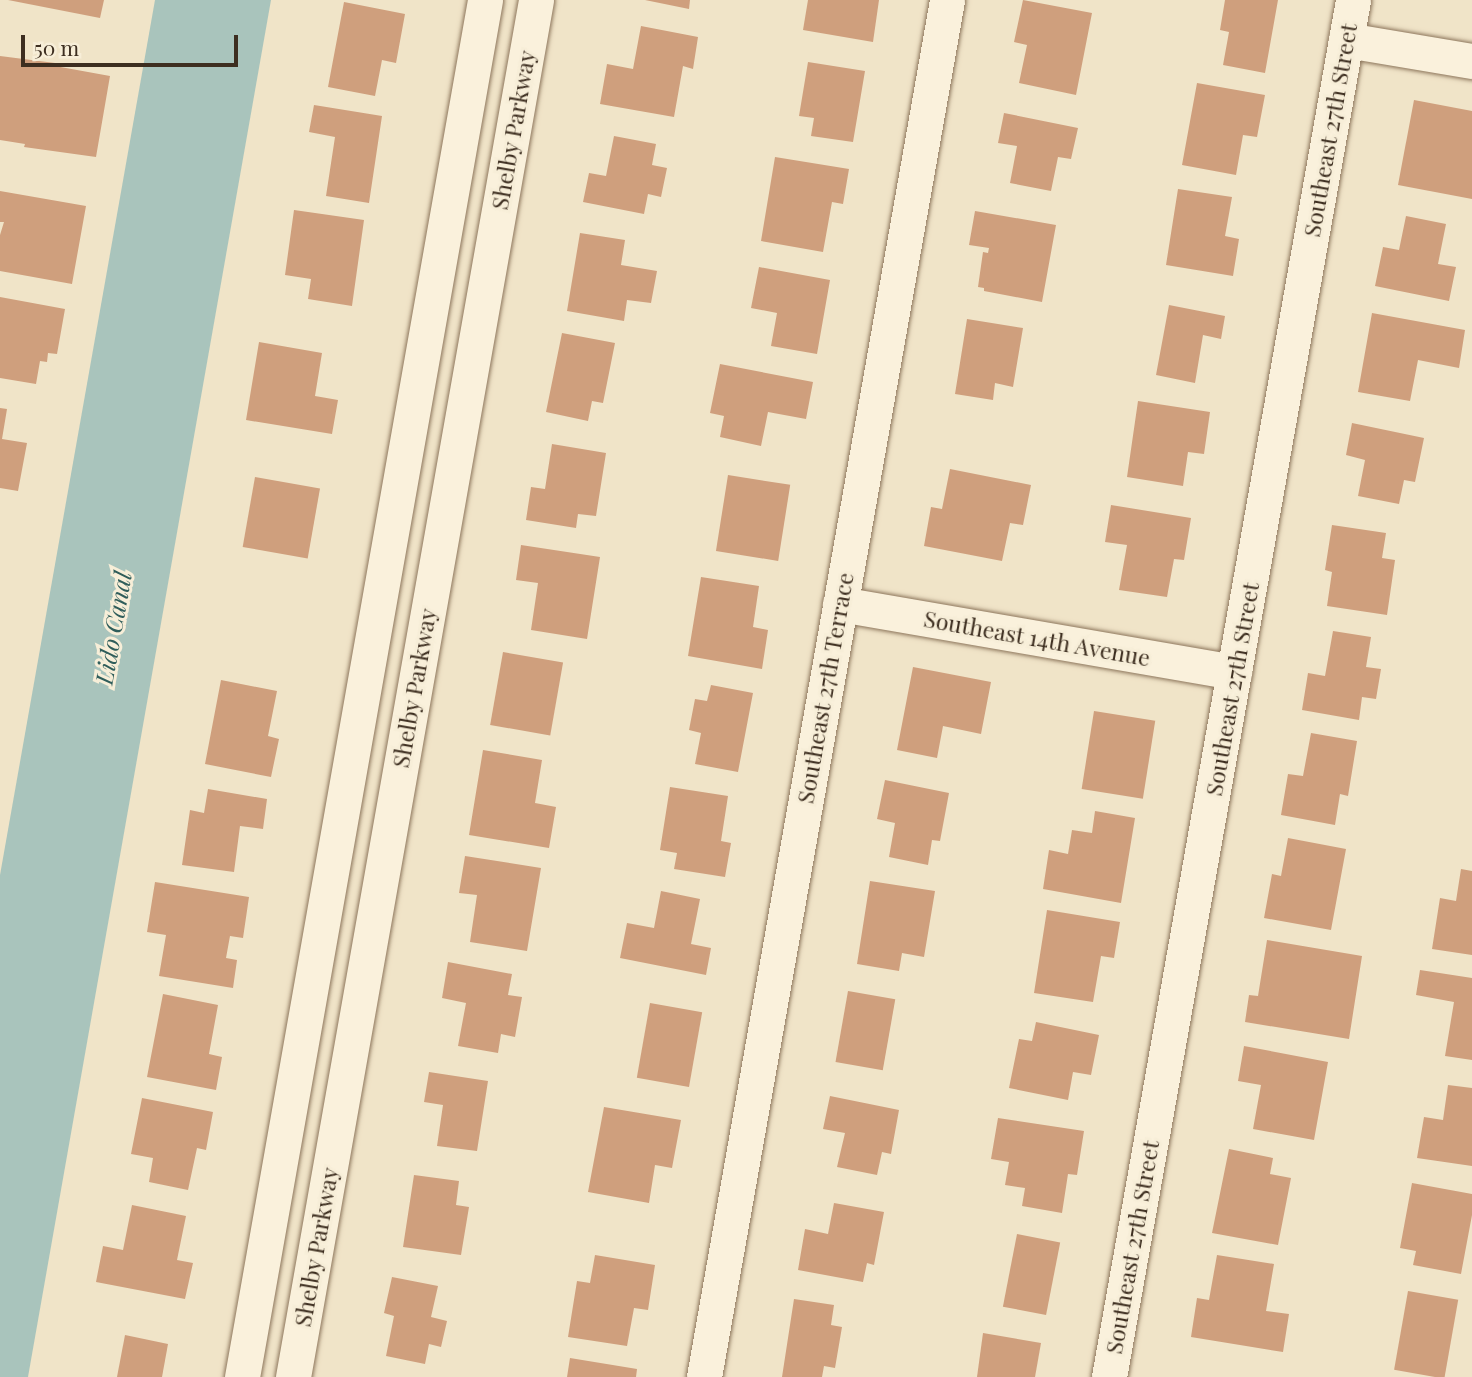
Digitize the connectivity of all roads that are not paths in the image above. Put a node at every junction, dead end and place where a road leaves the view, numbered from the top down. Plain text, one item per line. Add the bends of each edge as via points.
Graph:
1 (485, 0) edge
2 (536, 0) edge
3 (947, 0) edge
4 (1353, 0) edge
5 (1346, 40) junction
6 (1472, 61) edge
7 (839, 604) junction
8 (1234, 672) junction
9 (242, 1377) edge
10 (293, 1377) edge
11 (704, 1377) edge
12 (1109, 1377) edge

1 - 9 street
2 - 10 street, Shelby Parkway
3 - 7 street, Southeast 27th Terrace
4 - 5 street, Southeast 27th Street
5 - 6 street
5 - 8 street, Southeast 27th Street
7 - 8 street, Southeast 14th Avenue
7 - 11 street, Southeast 27th Terrace
8 - 12 street, Southeast 27th Street

